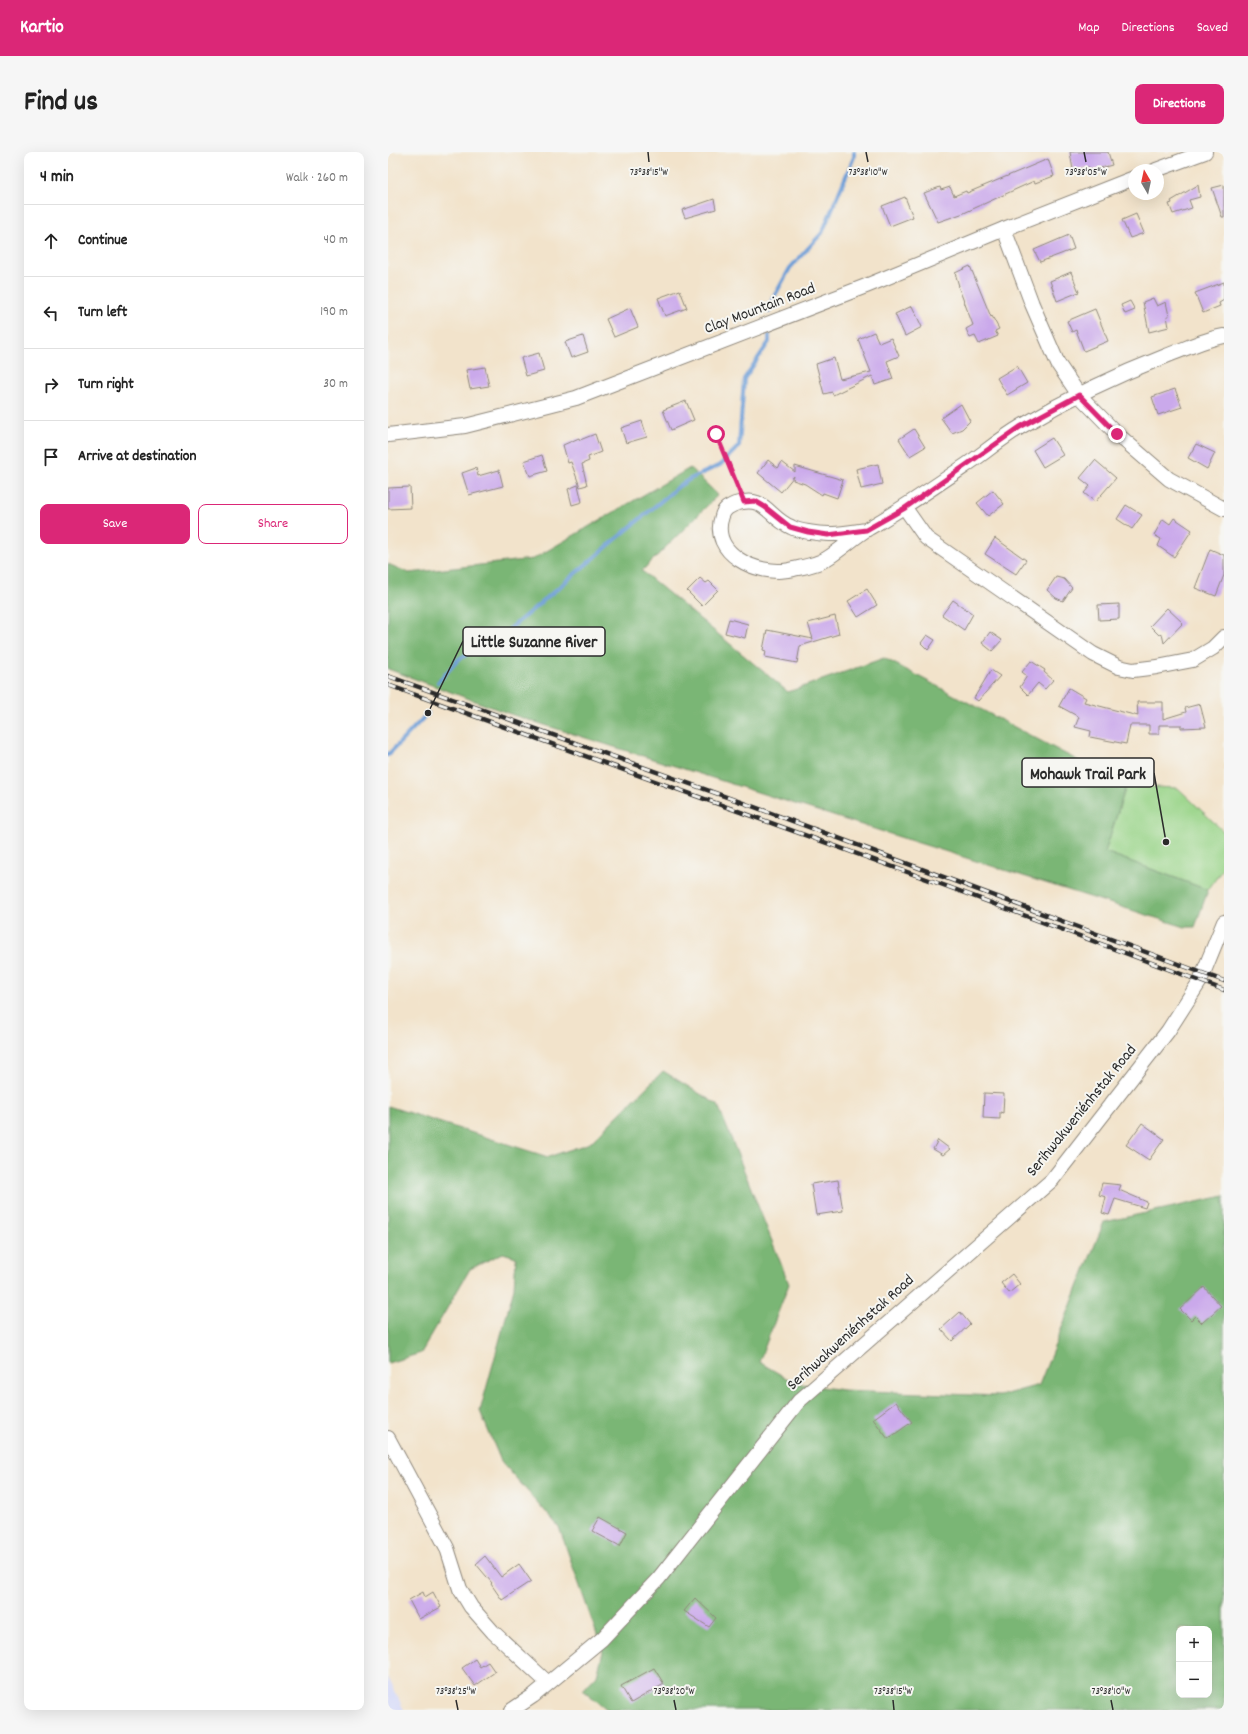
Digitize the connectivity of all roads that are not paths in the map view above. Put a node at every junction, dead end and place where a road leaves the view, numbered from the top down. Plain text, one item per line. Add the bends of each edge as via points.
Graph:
1 (1205, 152) edge
2 (1164, 167) edge
3 (1128, 180) edge
4 (1004, 229) junction
5 (1224, 336) edge
6 (1079, 395) junction
7 (388, 435) edge
8 (905, 508) junction
9 (1224, 509) edge
10 (866, 530) junction
11 (1224, 637) edge
12 (1224, 922) edge
13 (388, 1438) edge
14 (548, 1683) junction
15 (512, 1710) edge

1 - 2 street
3 - 4 street, Clay Mountain Road
4 - 6 street via 1055,357
4 - 7 street, Clay Mountain Road via 866,286 576,398 466,426
5 - 6 street via 1150,362
6 - 8 street via 1020,427
6 - 9 street via 1117,434 1169,479
8 - 10 street
8 - 11 street via 926,538 1093,654 1119,667 1133,670 1192,660 1213,648
10 - 10 street via 828,535 808,532 790,527 755,501 728,507 722,514 720,525 721,538 727,550 737,559 761,570 783,571 825,560
12 - 14 street, Serihwakweniénhstak Road via 1204,974 1168,1031 1052,1180 799,1401 660,1578 602,1639
13 - 14 street via 447,1548 460,1589 471,1607 493,1632
14 - 15 street, Serihwakweniénhstak Road

